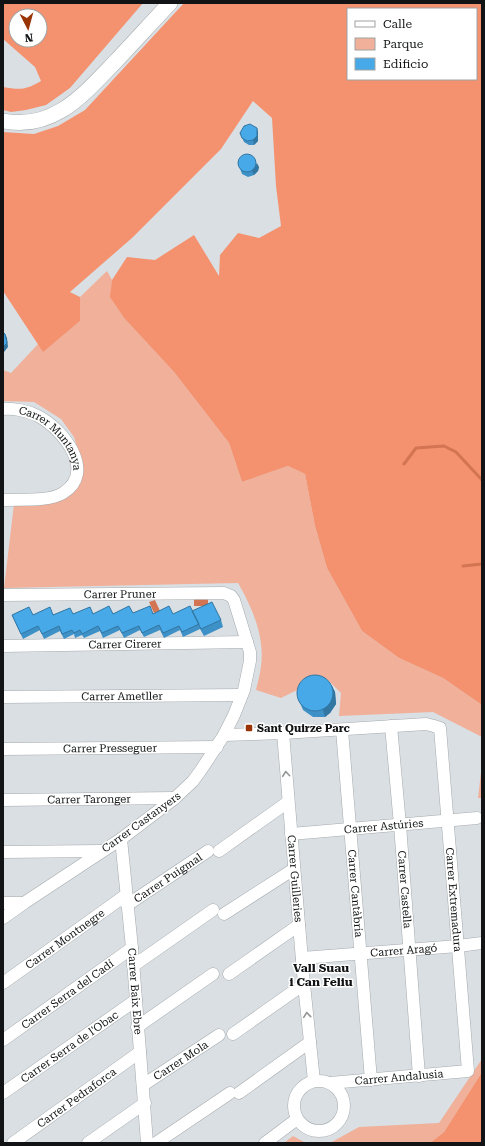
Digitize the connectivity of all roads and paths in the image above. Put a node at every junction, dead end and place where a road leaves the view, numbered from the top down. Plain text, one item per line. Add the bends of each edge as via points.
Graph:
1 (170, 3) edge
2 (3, 121) edge
3 (3, 409) edge
4 (3, 500) edge
5 (3, 512) edge
6 (3, 595) edge
7 (234, 600) joint
8 (247, 642) junction
9 (3, 646) edge
10 (241, 695) junction
11 (3, 697) edge
12 (391, 726) junction
13 (342, 730) junction
14 (282, 733) junction
15 (224, 735) junction
16 (217, 747) junction
17 (3, 749) edge
18 (175, 798) junction
19 (3, 800) edge
20 (288, 802) junction
21 (477, 818) dead end
22 (448, 820) junction
23 (400, 824) junction
24 (350, 829) junction
25 (291, 834) junction
26 (121, 839) junction
27 (101, 851) junction
28 (3, 852) edge
29 (294, 868) junction
30 (126, 900) junction
31 (3, 903) edge
32 (24, 903) junction
33 (3, 918) edge
34 (299, 925) junction
35 (482, 943) edge
36 (458, 946) junction
37 (132, 948) junction
38 (410, 950) junction
39 (361, 953) junction
40 (302, 958) junction
41 (133, 966) junction
42 (213, 974) dead end
43 (229, 974) dead end
44 (3, 983) edge
45 (304, 984) junction
46 (136, 1000) junction
47 (137, 1027) junction
48 (234, 1034) dead end
49 (219, 1035) dead end
50 (3, 1040) edge
51 (310, 1042) junction
52 (140, 1052) junction
53 (468, 1071) joint
54 (419, 1076) junction
55 (371, 1080) junction
56 (314, 1081) junction
57 (330, 1084) junction
58 (143, 1085) junction
59 (3, 1093) edge
60 (145, 1103) junction
61 (297, 1119) junction
62 (13, 1143) edge
63 (88, 1143) edge
64 (147, 1143) edge
65 (156, 1143) edge
66 (265, 1143) edge

1 - 2 main road via 82,95 63,110 36,121
3 - 4 street, Carrer Muntanya via 28,412 50,424 69,444 77,468 72,486 62,494 50,498
4 - 5 street
6 - 7 street, Carrer Pruner via 214,592 224,593
7 - 8 street, Carrer Castanyers
8 - 9 street, Carrer Cirerer
8 - 10 street, Carrer Castanyers via 250,661
10 - 11 street, Carrer Ametller
10 - 15 street, Carrer Castanyers
12 - 13 street
12 - 22 street, Carrer Extremadura via 426,724 440,728
12 - 23 street, Carrer Castella
13 - 14 street
13 - 24 street, Carrer Cantàbria
14 - 15 street
20 -> 14 street, Carrer Guilleries
15 - 16 street, Carrer Castanyers
16 - 17 street, Carrer Presseguer
16 - 18 street, Carrer Castanyers via 193,781
18 - 19 street, Carrer Taronger
18 - 26 street, Carrer Castanyers
20 - 25 street, Carrer Guilleries
20 - 30 street, Carrer Puigmal via 214,851
21 - 22 street, Carrer Astúries
22 - 23 street, Carrer Astúries
22 - 36 street, Carrer Extremadura
23 - 24 street, Carrer Astúries
23 - 38 street, Carrer Castella
24 - 25 street, Carrer Astúries
24 - 39 street, Carrer Cantàbria
25 - 29 street, Carrer Guilleries
26 - 27 street, Carrer Castanyers
26 - 30 street, Carrer Baix Ebre
27 - 28 street
27 - 32 street, Carrer Castanyers
29 - 34 street, Carrer Guilleries
29 - 41 street
30 - 37 street, Carrer Baix Ebre
30 - 44 street, Carrer Montnegre
31 - 32 street
32 - 33 street, Carrer Castanyers
34 - 40 street, Carrer Guilleries
34 - 43 street
35 - 36 street, Carrer Aragó
36 - 38 street, Carrer Aragó
36 - 53 street, Carrer Extremadura
37 - 41 street, Carrer Baix Ebre
37 - 50 street, Carrer Serra del Cadí
38 - 39 street, Carrer Aragó
38 - 54 street, Carrer Castella
39 - 40 street, Carrer Aragó
39 - 55 street, Carrer Cantàbria
40 - 45 street, Carrer Guilleries
41 - 46 street, Carrer Baix Ebre
42 - 47 street
45 - 48 street
51 -> 45 street, Carrer Guilleries
46 - 47 street, Carrer Baix Ebre
46 - 59 street, Carrer Serra de l'Obac
47 - 52 street, Carrer Baix Ebre
49 - 58 street, Carrer Mola
51 - 56 street, Carrer Guilleries
51 - 65 street
52 - 58 street, Carrer Baix Ebre
52 - 62 street, Carrer Pedraforca
53 - 54 street, Carrer Andalusia
54 - 55 street, Carrer Andalusia
55 - 57 street, Carrer Andalusia
56 - 57 street
56 - 61 street via 298,1091 293,1108
57 - 61 street via 342,1097 344,1110 337,1123 330,1129 320,1131 306,1128
58 - 60 street, Carrer Baix Ebre
60 - 63 street
60 - 64 street, Carrer Baix Ebre
61 - 66 street

